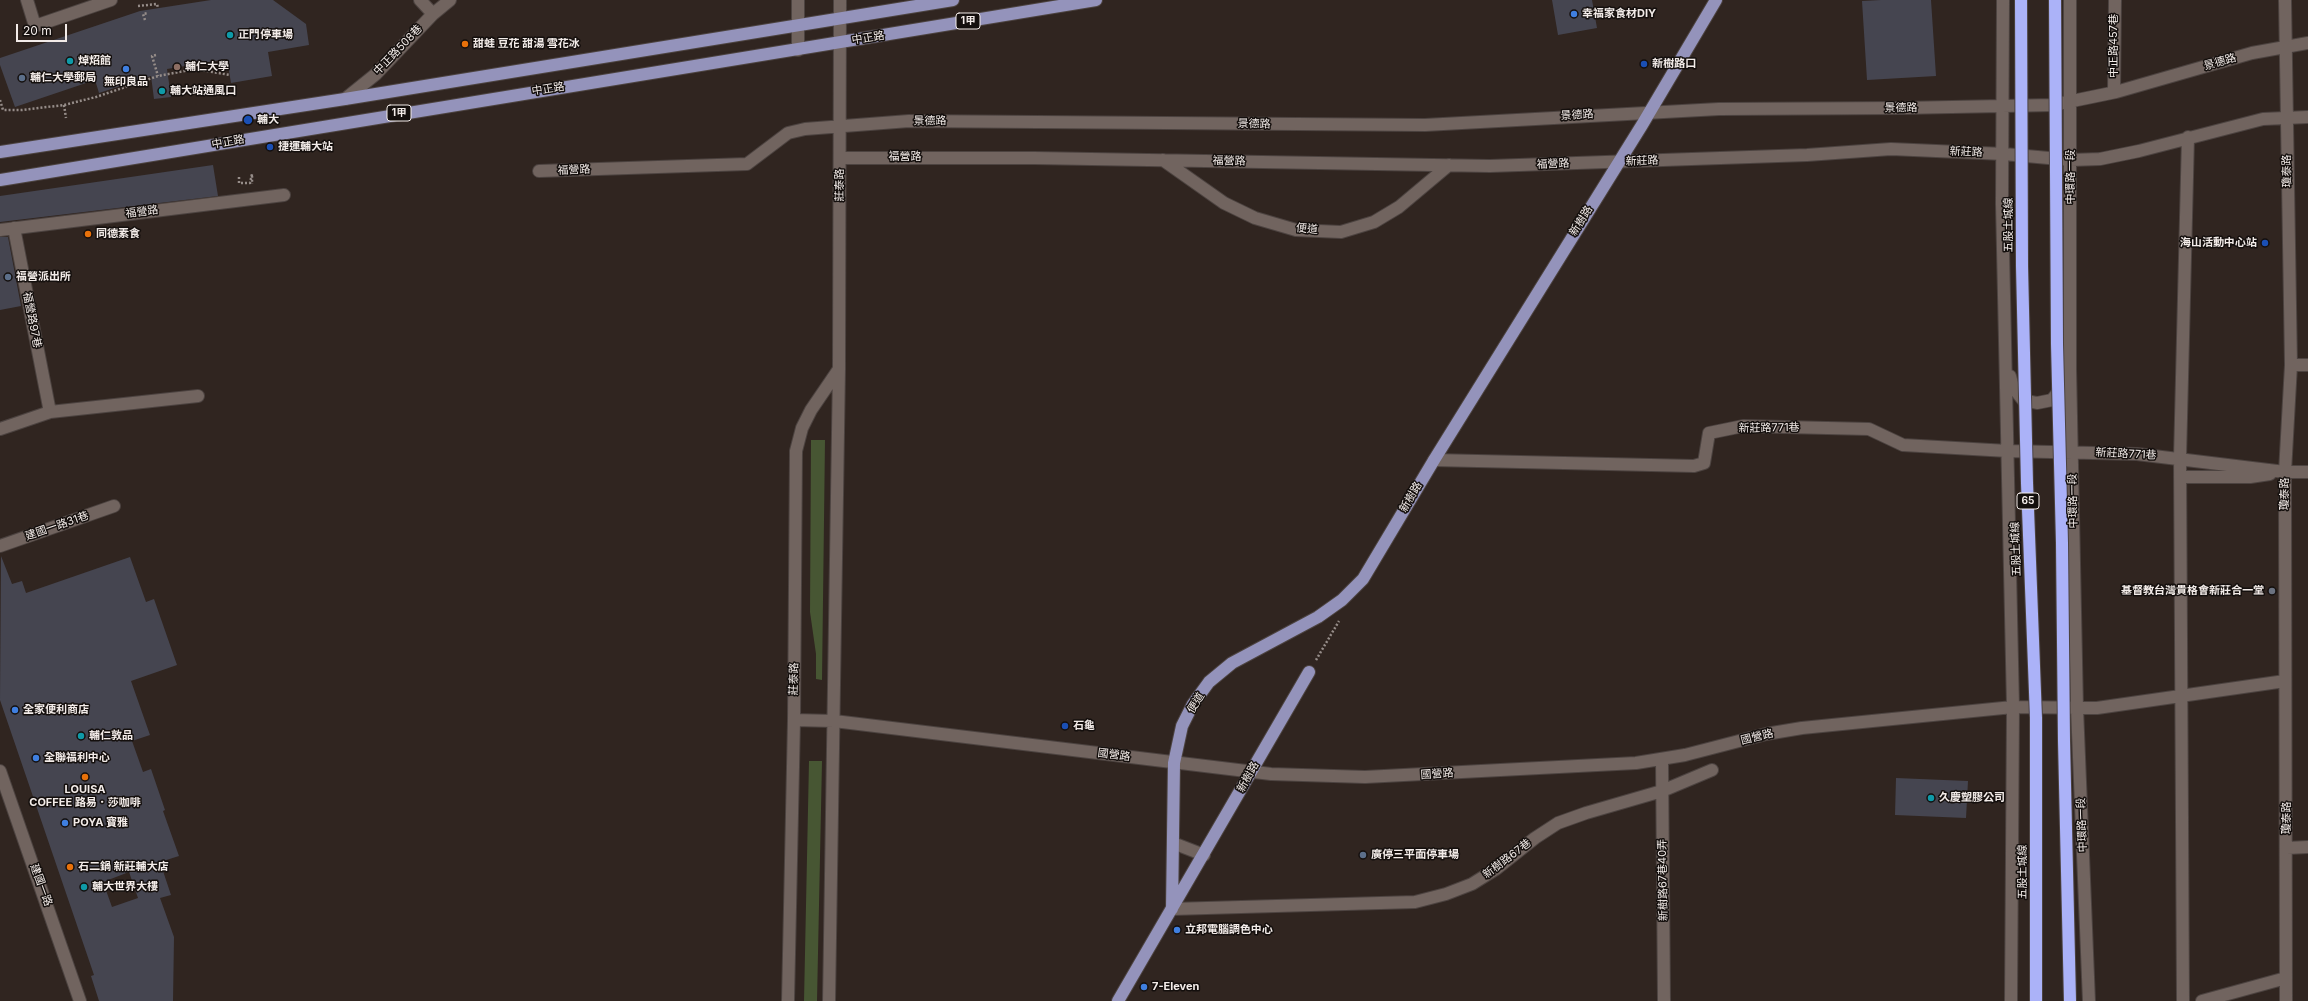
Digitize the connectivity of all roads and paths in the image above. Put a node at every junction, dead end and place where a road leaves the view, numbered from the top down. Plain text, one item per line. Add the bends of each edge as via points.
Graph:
1 (27, 0) edge
2 (111, 0) edge
3 (420, 0) edge
4 (450, 0) edge
5 (798, 0) edge
6 (840, 0) edge
7 (953, 0) edge
8 (1096, 0) edge
9 (1716, 0) edge
10 (2004, 0) edge
11 (2021, 0) edge
12 (2055, 0) edge
13 (2070, 0) edge
14 (2115, 0) edge
15 (2285, 0) edge
16 (138, 6) dead end
17 (158, 8) dead end
18 (148, 12) dead end
19 (433, 14) junction
20 (840, 18) junction
21 (145, 20) dead end
22 (798, 25) junction
23 (840, 42) junction
24 (2308, 43) edge
25 (2286, 46) junction
26 (798, 50) junction
27 (156, 55) dead end
28 (230, 75) dead end
29 (158, 76) junction
30 (2114, 92) junction
31 (345, 99) junction
32 (0, 100) edge
33 (2071, 102) junction
34 (64, 105) junction
35 (2004, 105) junction
36 (1650, 112) junction
37 (2286, 117) junction
38 (2308, 117) edge
39 (66, 118) dead end
40 (840, 128) junction
41 (2188, 137) junction
42 (0, 152) edge
43 (2004, 154) junction
44 (840, 158) junction
45 (1164, 160) junction
46 (2071, 160) junction
47 (1618, 162) junction
48 (1449, 165) junction
49 (538, 171) dead end
50 (239, 177) dead end
51 (0, 180) edge
52 (252, 186) dead end
53 (284, 196) dead end
54 (14, 228) junction
55 (0, 230) edge
56 (2006, 363) junction
57 (2291, 365) junction
58 (2308, 365) edge
59 (2070, 368) junction
60 (839, 369) junction
61 (198, 396) dead end
62 (50, 412) junction
63 (0, 429) edge
64 (2008, 451) junction
65 (2072, 452) junction
66 (2180, 458) junction
67 (1434, 460) junction
68 (2285, 472) junction
69 (2308, 472) edge
70 (2180, 477) junction
71 (114, 506) dead end
72 (0, 546) edge
73 (1363, 580) joint
74 (1340, 619) dead end
75 (1310, 672) joint
76 (2285, 681) junction
77 (2180, 696) junction
78 (2013, 707) junction
79 (2077, 708) junction
80 (794, 720) junction
81 (834, 721) junction
82 (1662, 759) junction
83 (1174, 763) junction
84 (1712, 770) dead end
85 (0, 771) edge
86 (1251, 772) junction
87 (1662, 791) junction
88 (1173, 843) junction
89 (2308, 847) edge
90 (2287, 848) junction
91 (1204, 855) junction
92 (1172, 909) junction
93 (2286, 989) edge
94 (80, 1001) edge
95 (788, 1001) edge
96 (829, 1001) edge
97 (1118, 1001) edge
98 (1664, 1001) edge
99 (2011, 1001) edge
100 (2036, 1001) edge
101 (2070, 1001) edge
102 (2089, 1001) edge
103 (2183, 1001) edge
104 (2202, 1001) edge

1 - 2 street via 35,26
3 - 19 street
4 - 19 street, 中正路508巷
5 - 22 street
6 - 20 street, 莊泰路
7 - 20 main road, 中正路 / 1甲
8 - 23 main road, 中正路 / 1甲
9 - 36 main road, 新樹路
10 - 35 street
11 - 100 highway, 五股土城線 / 65, bridge via 2022,266 2036,718
12 - 101 highway, bridge via 2057,344
13 - 33 street, 中環路一段
14 - 30 street, 中正路457巷
15 - 25 street, 瓊泰路
16 - 17 path via 157,4
18 - 21 path via 143,14
19 - 31 street, 中正路508巷 via 376,74
20 - 22 main road, 中正路 / 1甲
20 - 23 street, 莊泰路
22 - 26 street
22 - 31 main road, 中正路 / 1甲
23 - 26 main road, 中正路 / 1甲
23 - 40 street, 莊泰路
24 - 25 street, 景德路
25 - 30 street, 景德路
25 - 37 street, 瓊泰路
26 - 51 main road, 中正路 / 1甲 via 532,91
27 - 29 path via 152,56
28 - 29 path via 195,69
29 - 34 path
30 - 33 street, 景德路
31 - 42 main road, 中正路 / 1甲
32 - 34 path via 4,110
33 - 35 street, 景德路 via 2054,105
33 - 46 street, 中環路一段
34 - 39 path
35 - 36 street, 景德路
35 - 43 street
36 - 40 street, 景德路 via 1425,125 951,120 867,124
36 - 47 main road, 新樹路
37 - 38 street, 新莊路
37 - 41 street, 新莊路 via 2263,119
37 - 57 street, 瓊泰路
40 - 44 street, 莊泰路
40 - 49 street, 福營路 via 805,129 788,133 747,164
41 - 46 street, 新莊路 via 2100,159
41 - 66 street
43 - 46 street, 新莊路
43 - 47 street, 新莊路 via 1891,149
43 - 56 street via 2002,204
44 - 45 street, 福營路
44 - 60 street, 莊泰路
45 - 48 street, 福營路
45 - 48 street, 便道 via 1224,203 1255,218 1296,230 1341,232 1374,222 1399,207
46 - 59 street, 中環路一段
47 - 48 street, 福營路
47 - 67 main road, 新樹路
50 - 52 path via 238,183 250,183 252,174
53 - 54 street, 福營路
54 - 55 street, 福營路
54 - 62 street, 福營路97巷
56 - 59 street via 2016,391 2023,400 2037,403 2052,400 2064,386
56 - 64 street
57 - 58 street
57 - 68 street, 瓊泰路
59 - 65 street, 中環路一段
60 - 80 street, 莊泰路 via 811,410 802,428 796,451
60 - 81 street, 莊泰路
61 - 62 street
62 - 63 street
64 - 65 street, 新莊路771巷
64 - 67 street, 新莊路771巷 via 1903,445 1869,429 1743,426 1708,433 1704,463 1694,466
64 - 78 street
65 - 66 street, 新莊路771巷
65 - 79 street, 中環路一段
66 - 68 street, 新莊路771巷
66 - 70 street
67 - 73 main road, 新樹路
68 - 69 street
68 - 70 street via 2250,477
68 - 76 street, 瓊泰路
70 - 77 street
71 - 72 street, 建國一路31巷
73 - 83 main road, 便道 via 1342,600 1318,616 1232,663 1209,682 1193,704 1182,726
74 - 75 path
75 - 86 main road, 新樹路
76 - 77 street, 國營路
76 - 90 street, 瓊泰路
77 - 79 street, 國營路 via 2097,708
77 - 103 street
78 - 79 street, 國營路
78 - 82 street, 國營路 via 1782,731
78 - 99 street
79 - 102 street, 中環路一段
80 - 81 street, 國營路
80 - 95 street, 莊泰路
81 - 83 street, 國營路
81 - 96 street, 莊泰路
82 - 86 street, 國營路 via 1612,765 1365,777 1294,776
82 - 87 street, 新樹路67巷40弄
83 - 86 street, 國營路
83 - 88 main road, 便道
84 - 87 street, 新樹路67巷
85 - 94 street, 建國一路
86 - 91 main road, 新樹路
87 - 92 street, 新樹路67巷 via 1558,823 1472,884 1415,902
87 - 98 street, 新樹路67巷40弄
88 - 91 street
88 - 92 main road, 便道
89 - 90 street
90 - 93 street, 瓊泰路
91 - 92 main road, 新樹路
92 - 97 main road, 新樹路
93 - 104 street

